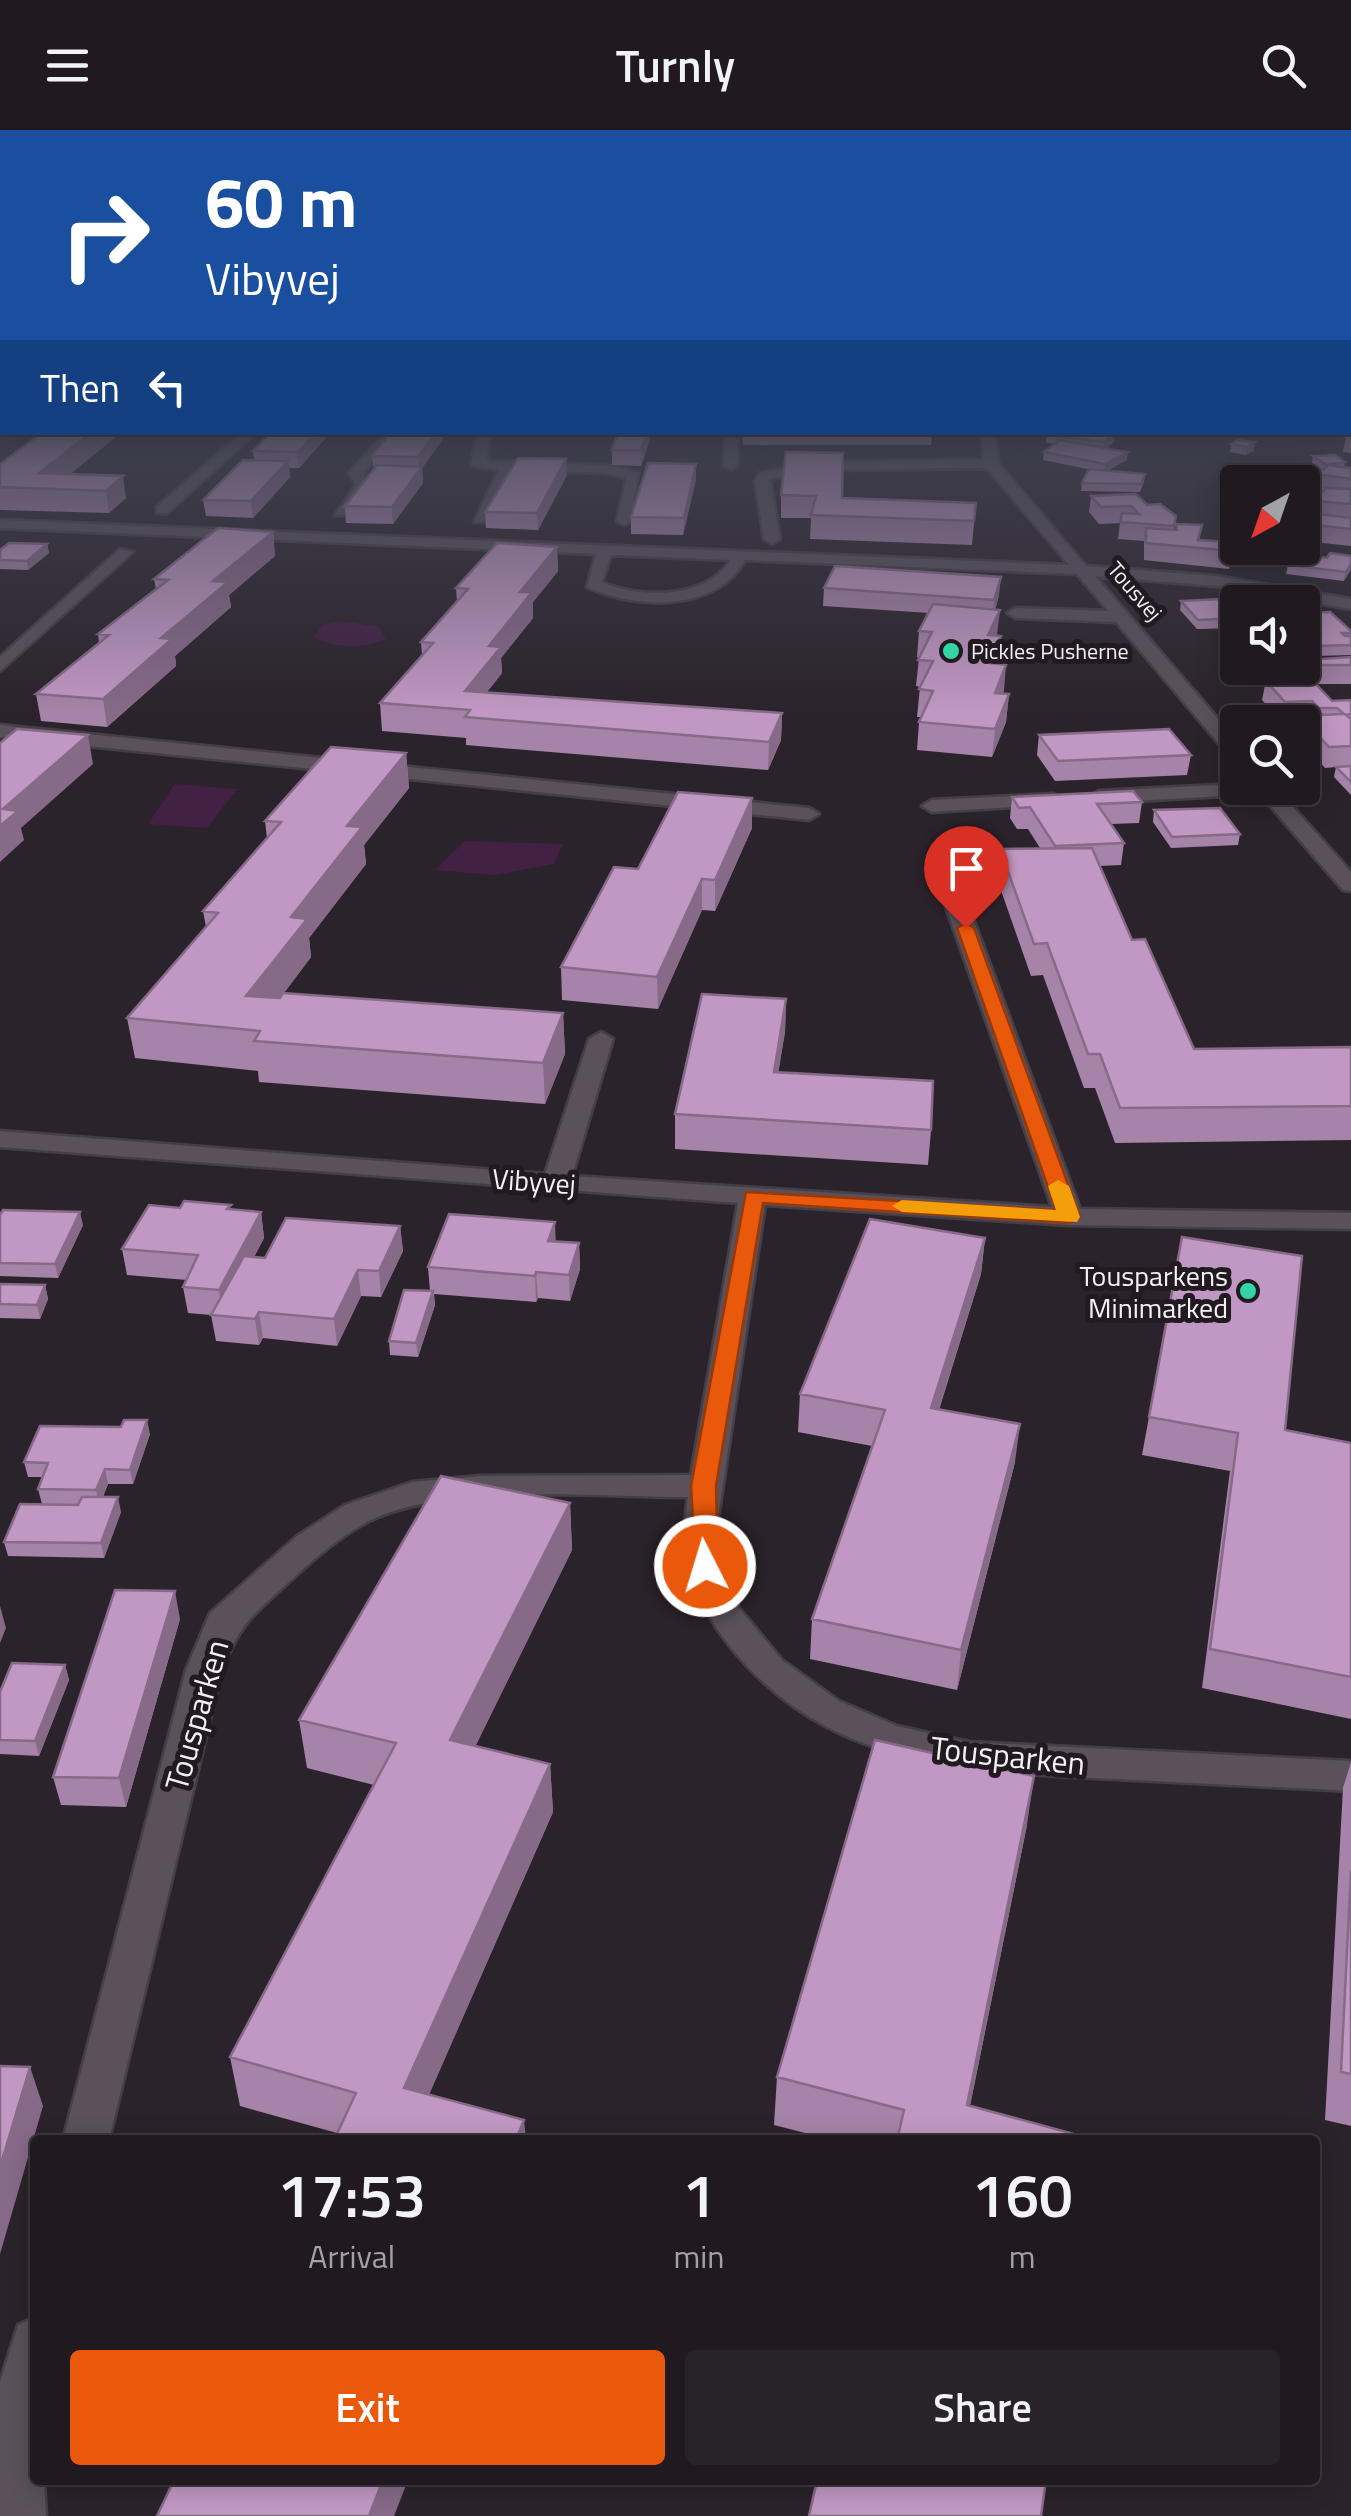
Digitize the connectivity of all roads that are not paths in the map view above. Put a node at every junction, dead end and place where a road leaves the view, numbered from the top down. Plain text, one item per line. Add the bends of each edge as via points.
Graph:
1 (182, 492) edge
2 (356, 492) edge
3 (493, 492) edge
4 (630, 492) edge
5 (764, 492) edge
6 (1016, 492) edge
7 (162, 510) dead end
8 (340, 512) dead end
9 (478, 519) dead end
10 (624, 522) dead end
11 (0, 524) edge
12 (772, 539) dead end
13 (605, 550) junction
14 (124, 552) dead end
15 (740, 556) junction
16 (801, 559) junction
17 (1084, 570) junction
18 (1098, 586) junction
19 (1351, 605) edge
20 (1015, 613) dead end
21 (1124, 617) junction
22 (0, 666) edge
23 (0, 731) edge
24 (1220, 732) edge
25 (1220, 790) edge
26 (1281, 805) edge
27 (932, 806) dead end
28 (809, 814) dead end
29 (940, 856) dead end
30 (1351, 885) edge
31 (600, 1039) dead end
32 (0, 1139) edge
33 (556, 1183) junction
34 (754, 1196) junction
35 (1069, 1217) junction
36 (1351, 1221) edge
37 (703, 1486) junction
38 (1351, 1776) edge
39 (87, 2135) edge
40 (30, 2362) edge
41 (20, 2516) edge

1 - 7 street
2 - 8 street
3 - 9 street
4 - 10 street
5 - 12 street
6 - 17 street, Tousvej
11 - 13 street
13 - 15 street
13 - 15 street via 593,584 696,596 720,588
14 - 22 street
15 - 16 street
16 - 17 street
16 - 18 street
17 - 18 street, Tousvej
17 - 19 street via 1216,581
18 - 19 street
18 - 21 street, Tousvej
20 - 21 street
21 - 24 street, Tousvej
23 - 28 street
25 - 27 street
26 - 30 street
29 - 35 street
31 - 33 street
32 - 33 street, Vibyvej
33 - 34 street, Vibyvej
34 - 35 street, Vibyvej
34 - 37 street, Tousparken
35 - 36 street, Vibyvej
37 - 38 street, Tousparken via 705,1566 724,1612 768,1670 826,1711 888,1739 969,1757
37 - 39 street, Tousparken via 412,1493 357,1512 309,1544 223,1622 204,1670
40 - 41 street via 15,2422

